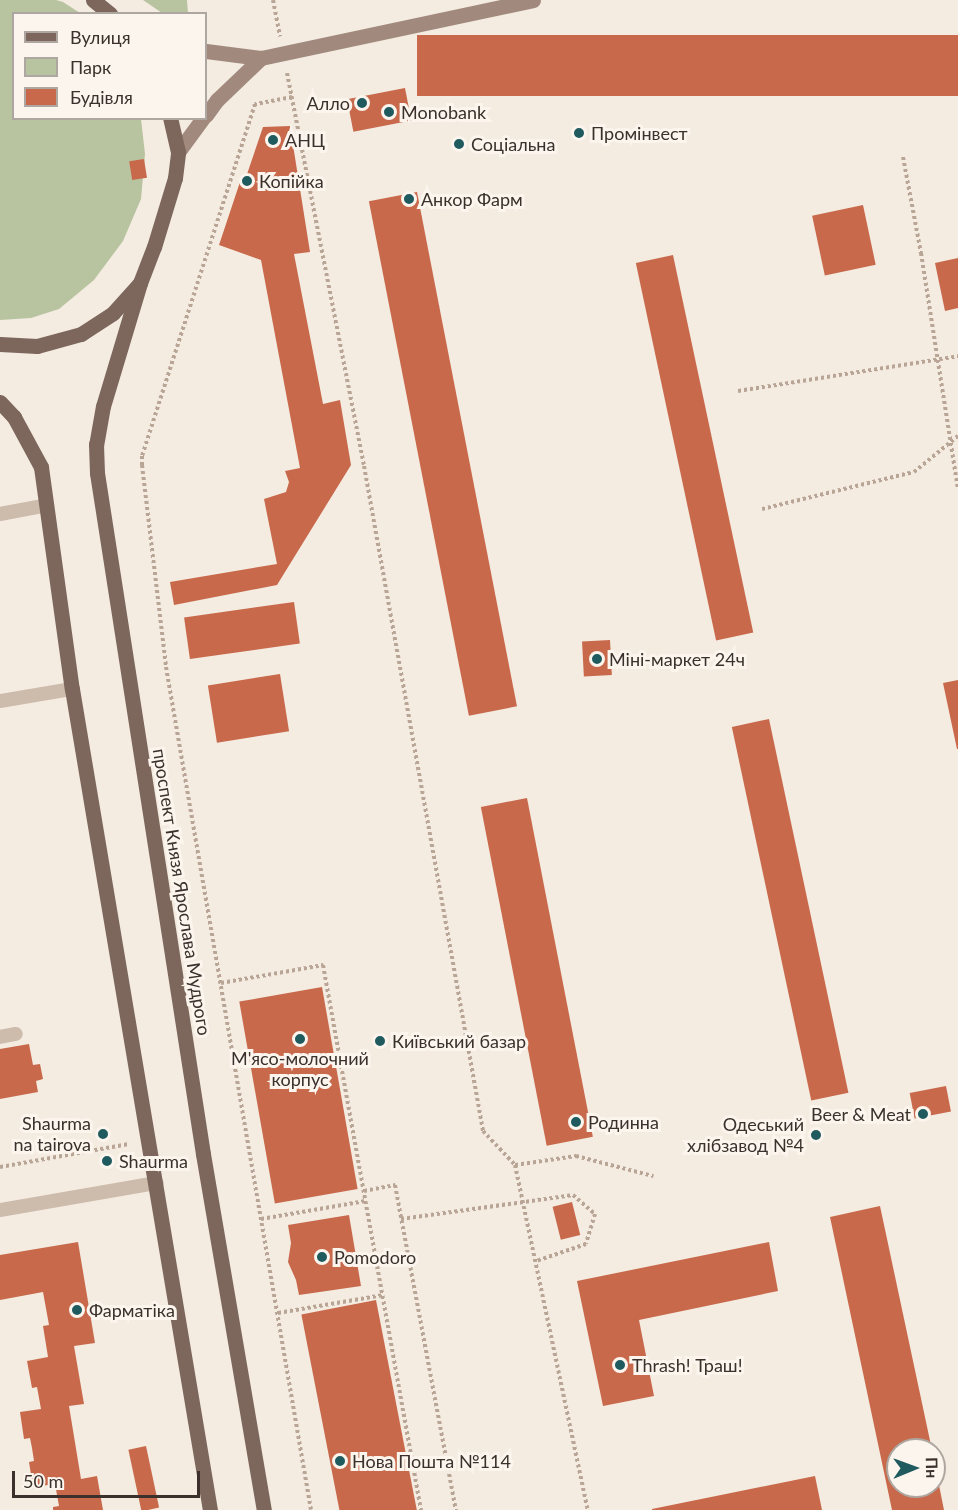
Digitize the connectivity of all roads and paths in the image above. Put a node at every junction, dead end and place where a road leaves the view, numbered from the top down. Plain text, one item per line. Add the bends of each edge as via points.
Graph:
1 (93, 0) edge
2 (273, 0) edge
3 (533, 0) edge
4 (108, 12) edge
5 (207, 51) edge
6 (283, 53) junction
7 (261, 58) junction
8 (292, 97) junction
9 (207, 113) edge
10 (170, 120) edge
11 (202, 120) edge
12 (177, 152) junction
13 (903, 157) dead end
14 (140, 283) junction
15 (0, 344) edge
16 (958, 356) edge
17 (937, 360) junction
18 (738, 390) dead end
19 (0, 402) edge
20 (958, 436) edge
21 (950, 443) junction
22 (958, 489) edge
23 (47, 505) junction
24 (762, 510) dead end
25 (0, 514) edge
26 (72, 689) junction
27 (0, 701) edge
28 (221, 983) junction
29 (16, 1034) dead end
30 (0, 1037) edge
31 (148, 1140) junction
32 (515, 1165) junction
33 (0, 1167) edge
34 (652, 1176) dead end
35 (157, 1184) junction
36 (364, 1191) junction
37 (365, 1201) junction
38 (523, 1202) junction
39 (0, 1210) edge
40 (261, 1219) junction
41 (401, 1219) junction
42 (536, 1261) junction
43 (382, 1295) junction
44 (278, 1313) junction
45 (210, 1510) edge
46 (264, 1510) edge
47 (311, 1510) edge
48 (421, 1510) edge
49 (456, 1510) edge
50 (588, 1510) edge

1 - 4 main road
2 - 6 path
3 - 6 main road
5 - 7 main road
6 - 7 main road
6 - 8 path
7 - 9 main road
8 - 28 path via 255,104 142,456 166,667
8 - 32 path via 364,466 483,1131
10 - 12 main road, проспект Князя Ярослава Мудрого
11 - 12 main road
12 - 14 main road, проспект Князя Ярослава Мудрого via 175,178
13 - 17 path
14 - 15 main road via 113,313 81,334 37,346
14 - 46 main road, проспект Князя Ярослава Мудрого via 103,406 96,444 97,472 203,1154
16 - 17 path
17 - 18 path
17 - 21 path
19 - 23 main road via 14,417 41,467
20 - 21 path
21 - 22 path
21 - 24 path via 914,472
23 - 25 lane
23 - 26 main road
26 - 27 lane
26 - 31 main road
28 - 36 path via 323,965
28 - 40 path
29 - 30 lane
31 - 33 path
31 - 35 main road
32 - 34 path via 576,1156
32 - 38 path
35 - 39 lane
35 - 45 main road
36 - 37 path
36 - 41 path via 395,1185
37 - 40 path
37 - 43 path
38 - 41 path
38 - 42 path
38 - 42 path via 573,1195 595,1214 586,1245
40 - 44 path
41 - 49 path
42 - 50 path
43 - 44 path
43 - 48 path
44 - 47 path

